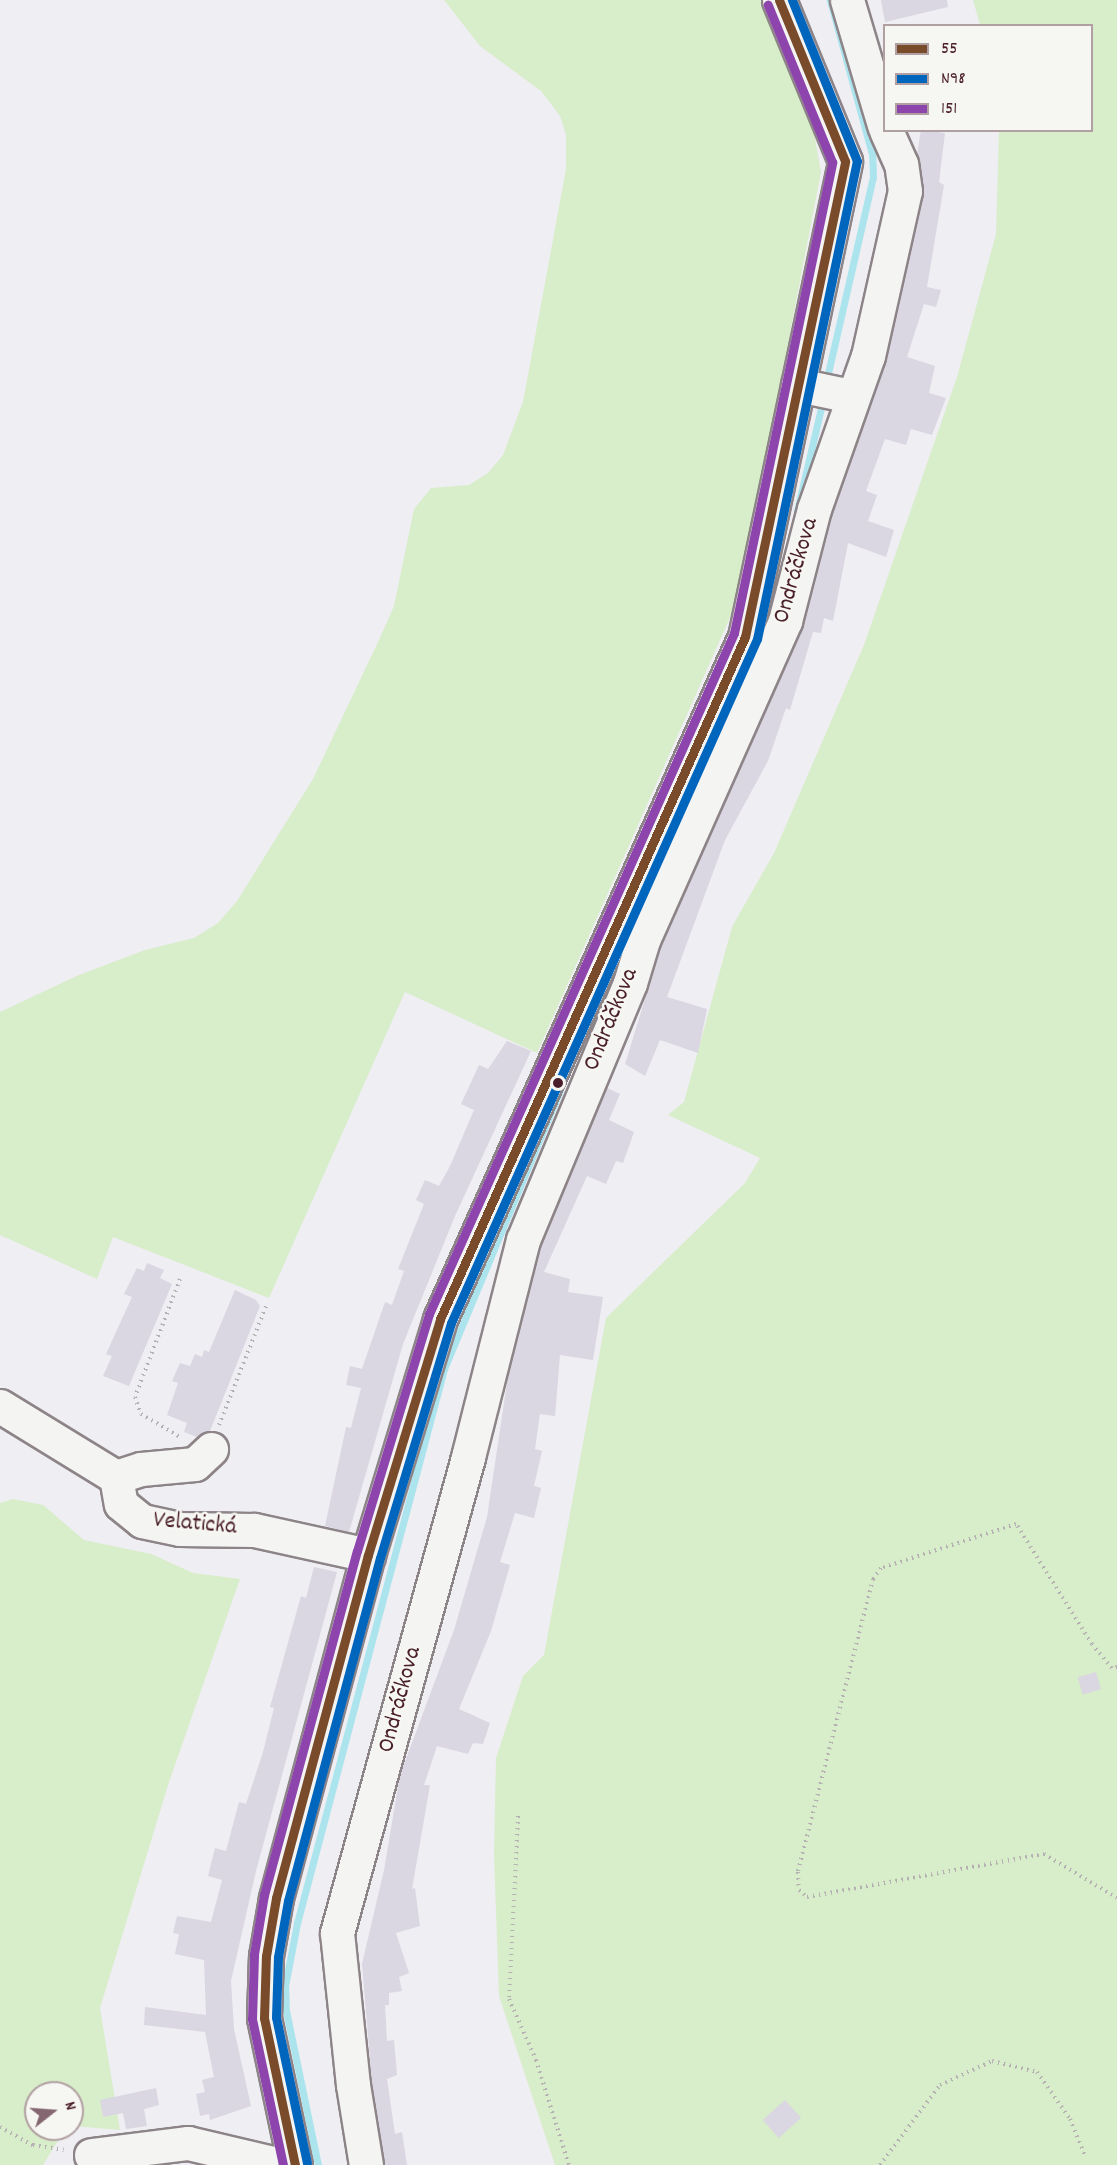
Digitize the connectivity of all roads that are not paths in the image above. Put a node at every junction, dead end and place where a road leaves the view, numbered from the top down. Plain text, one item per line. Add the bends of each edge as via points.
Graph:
1 (778, 0) edge
2 (847, 0) edge
3 (883, 119) edge
4 (887, 132) edge
5 (824, 391) junction
6 (502, 1233) junction
7 (0, 1406) edge
8 (211, 1449) road end
9 (116, 1476) junction
10 (368, 1555) junction
11 (91, 2155) road end
12 (281, 2165) edge
13 (295, 2165) edge
14 (366, 2165) edge

1 - 5 street, Ondráčkova via 845,161
2 - 3 street
4 - 5 street, Ondráčkova via 901,164 905,190 881,310
5 - 6 street, Ondráčkova via 745,637
5 - 6 street, Ondráčkova via 814,509 785,621 644,940 630,983
6 - 10 street, Ondráčkova via 440,1319
6 - 14 street, Ondráčkova via 471,1446 337,1933
7 - 9 street
8 - 9 street via 195,1464 141,1469
9 - 10 street, Velatická via 120,1504 142,1521 180,1529 254,1530
10 - 13 street, Ondráčkova via 276,1898 266,1956 264,2018
11 - 12 street via 188,2142

